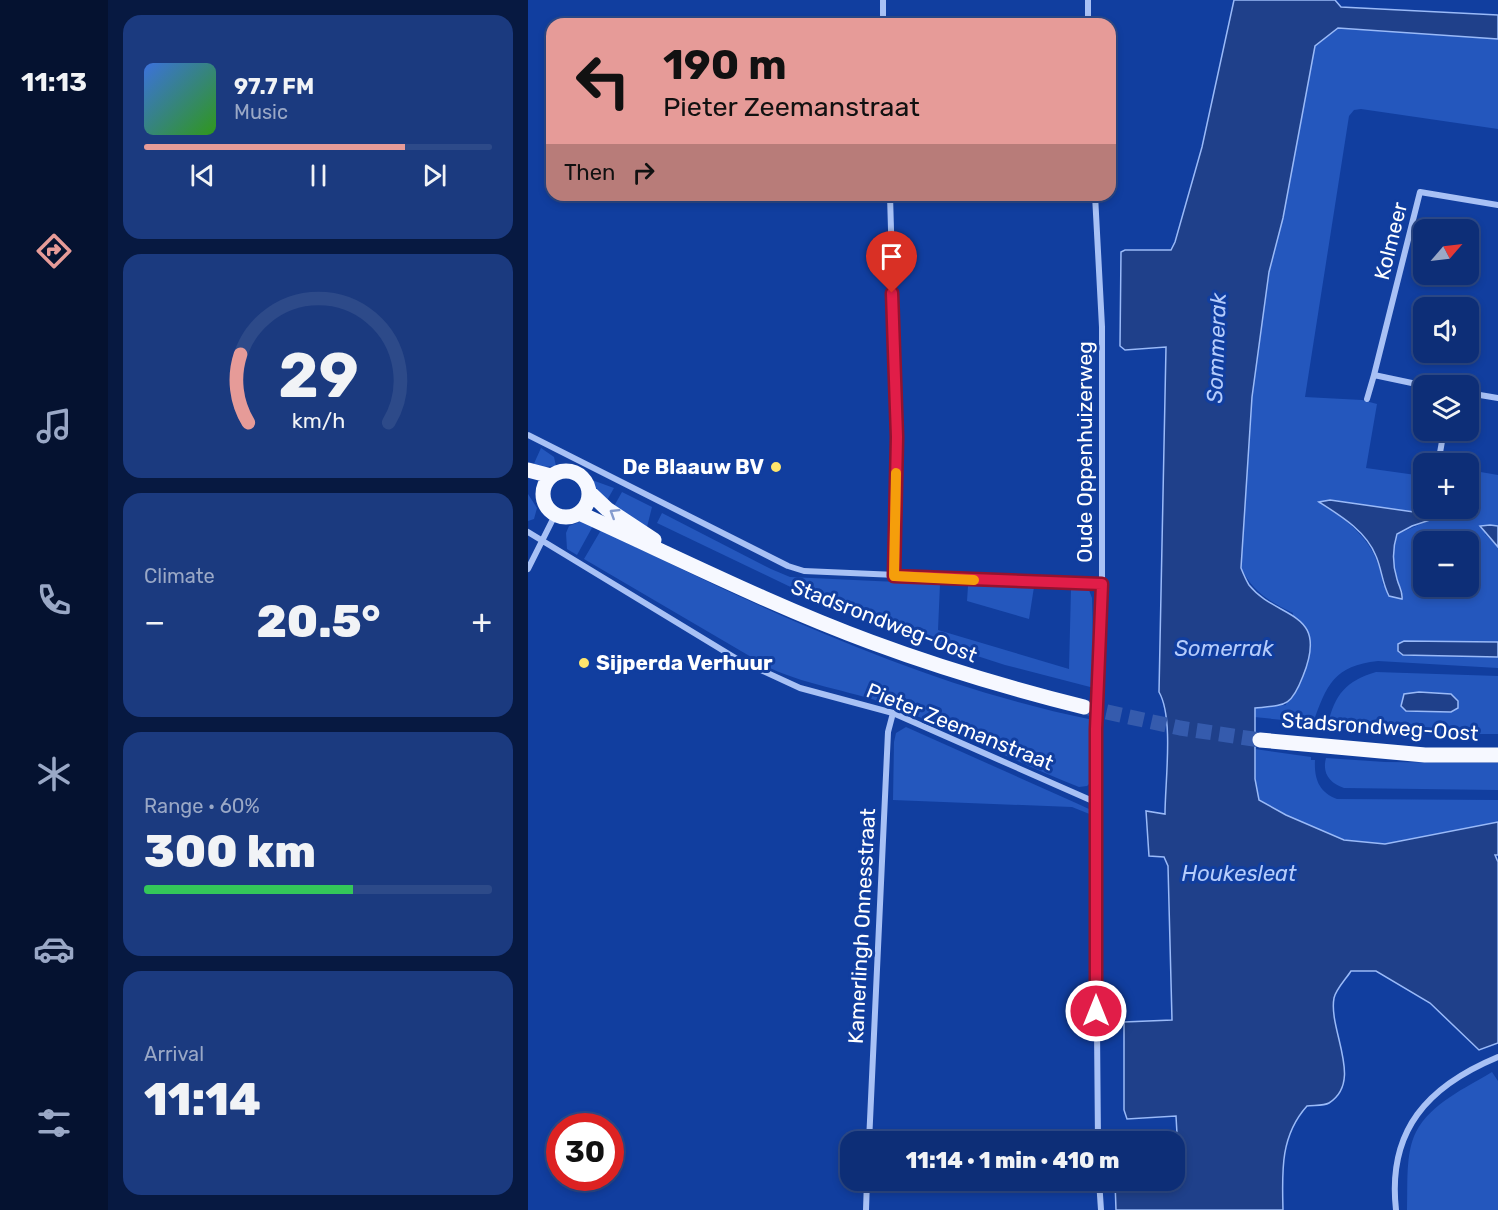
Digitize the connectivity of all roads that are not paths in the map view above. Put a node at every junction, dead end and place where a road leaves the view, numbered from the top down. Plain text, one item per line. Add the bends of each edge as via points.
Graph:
1 (883, 0) edge
2 (1088, 0) edge
3 (884, 18) edge
4 (1088, 18) edge
5 (890, 201) edge
6 (1095, 201) edge
7 (1498, 205) edge
8 (1374, 375) junction
9 (1413, 383) edge
10 (1479, 395) edge
11 (1498, 398) edge
12 (1367, 399) dead end
13 (528, 435) edge
14 (528, 470) edge
15 (551, 476) junction
16 (528, 488) edge
17 (590, 492) junction
18 (543, 495) junction
19 (579, 513) junction
20 (555, 515) junction
21 (528, 532) edge
22 (543, 540) junction
23 (676, 556) junction
24 (528, 569) edge
25 (894, 576) junction
26 (1102, 584) junction
27 (1084, 707) tunnel mouth
28 (892, 713) junction
29 (1260, 740) tunnel mouth
30 (1498, 754) edge
31 (1095, 802) junction
32 (1498, 1057) edge
33 (870, 1131) edge
34 (1098, 1131) edge
35 (867, 1191) edge
36 (1100, 1191) edge
37 (866, 1210) edge
38 (1101, 1210) edge
39 (1396, 1210) edge

1 - 3 street
2 - 4 street
5 - 25 street via 897,437
6 - 26 street, Oude Oppenhuizerweg via 1102,327
7 - 8 street, Kolmeer via 1420,192
8 - 9 street
8 - 12 street, Kolmeer
10 - 11 street
13 - 25 street via 788,566 804,571
14 - 15 main road
15 - 17 main road via 575,472 585,480
15 - 18 main road via 543,487
16 - 18 main road
17 - 19 main road
23 -> 17 main road, Stadsrondweg-Oost via 607,509
18 - 20 main road via 546,506
19 - 20 main road via 568,517
19 - 23 main road, Stadsrondweg-Oost
20 - 22 street
21 - 22 street, Pieter Zeemanstraat
22 - 24 street
22 - 28 street, Pieter Zeemanstraat via 737,659 800,688
23 - 27 main road, Stadsrondweg-Oost via 870,642 979,679
25 - 26 street
26 - 31 street, Oude Oppenhuizerweg
28 - 31 street, Pieter Zeemanstraat
28 - 33 street, Kamerlingh Onnesstraat
29 - 30 main road, Stadsrondweg-Oost via 1425,754
31 - 34 street, Oude Oppenhuizerweg
32 - 39 street via 1453,1079 1414,1118 1398,1156
35 - 37 street
36 - 38 street

